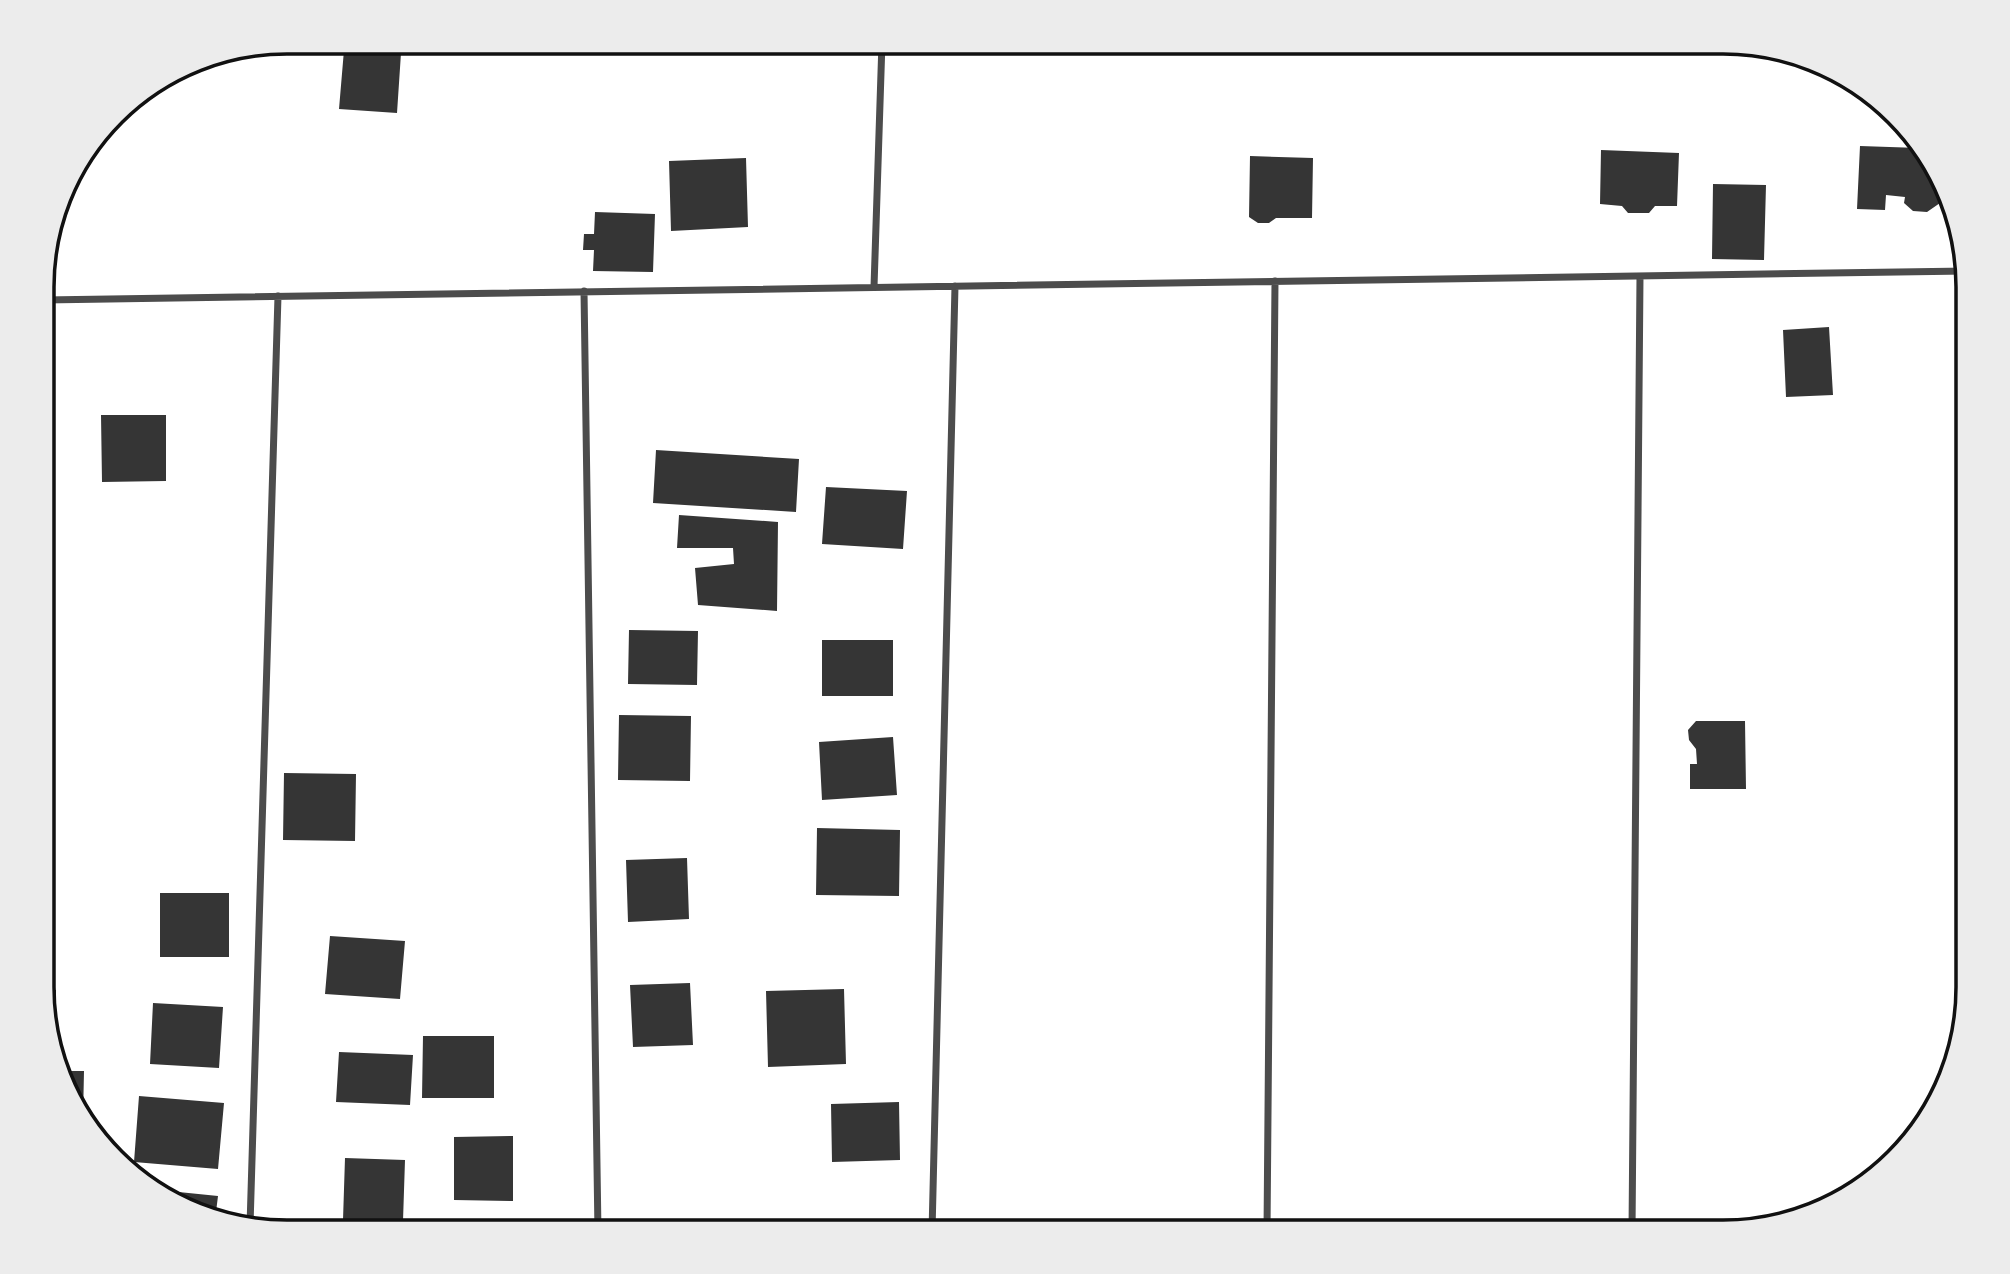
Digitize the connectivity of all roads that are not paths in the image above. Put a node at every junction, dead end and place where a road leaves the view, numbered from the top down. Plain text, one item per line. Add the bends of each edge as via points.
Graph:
1 (882, 55) edge
2 (1955, 271) edge
3 (1640, 276) junction
4 (1275, 281) junction
5 (955, 286) junction
6 (874, 287) junction
7 (584, 291) junction
8 (278, 296) junction
9 (54, 300) edge
10 (250, 1216) edge
11 (1267, 1219) edge
12 (1632, 1219) edge
13 (598, 1220) edge
14 (932, 1220) edge

1 - 6 street
2 - 3 street
3 - 4 street
3 - 12 street
4 - 5 street
4 - 11 street
5 - 6 street
5 - 14 street
6 - 7 street
7 - 8 street
7 - 13 street
8 - 9 street
8 - 10 street

